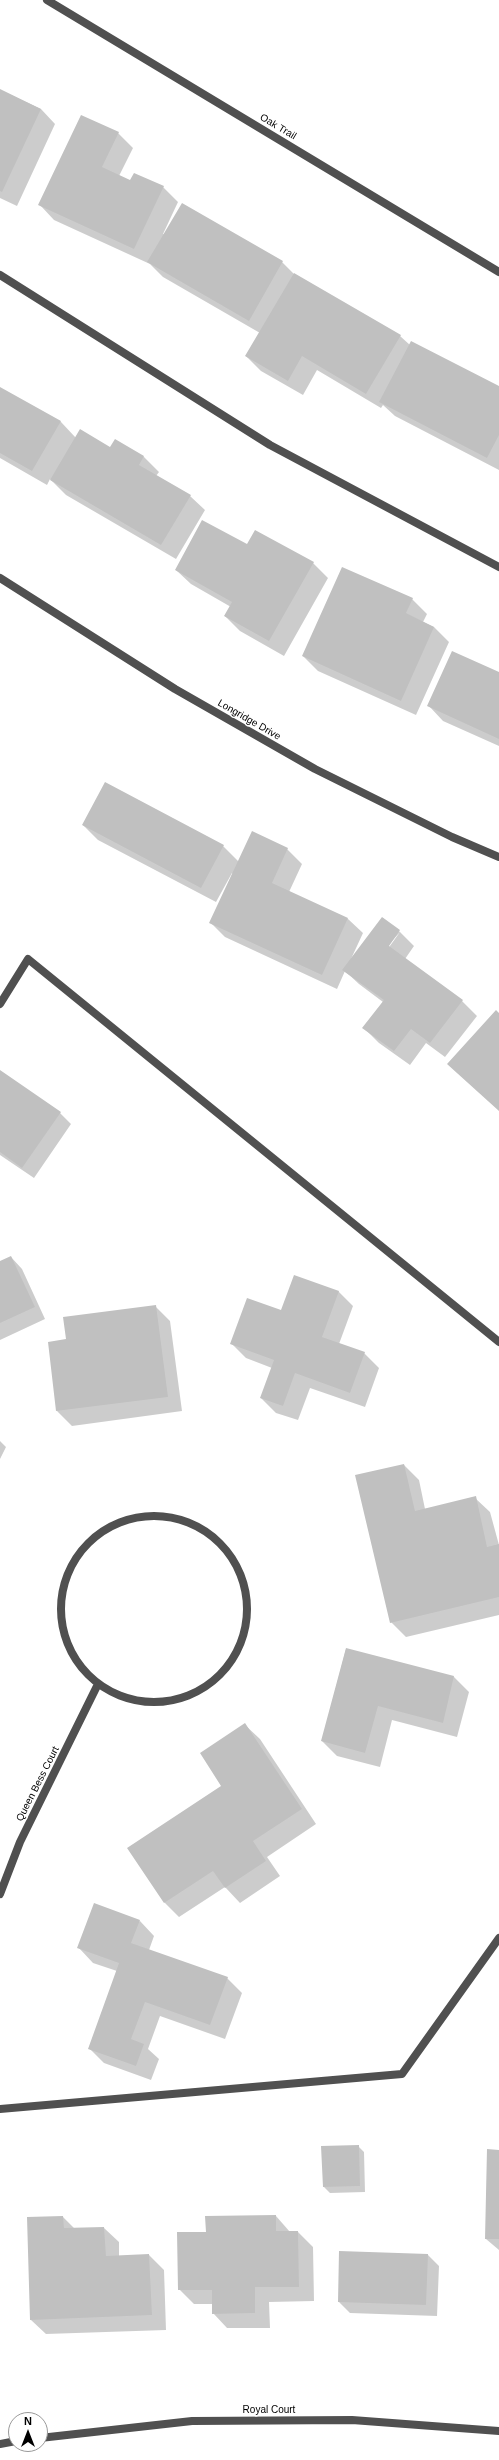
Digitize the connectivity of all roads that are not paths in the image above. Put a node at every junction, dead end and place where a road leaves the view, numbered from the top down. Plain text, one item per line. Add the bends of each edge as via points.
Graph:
1 (47, 0) edge
2 (499, 272) edge
3 (0, 275) edge
4 (499, 567) edge
5 (0, 578) edge
6 (499, 857) edge
7 (0, 1004) edge
8 (499, 1342) edge
9 (98, 1684) junction
10 (0, 1894) edge
11 (499, 1938) edge
12 (0, 2110) edge
13 (499, 2431) edge
14 (48, 2437) edge

1 - 2 street, Oak Trail
3 - 4 street via 270,446
5 - 6 street, Longridge Drive via 175,689 315,769 452,837
7 - 8 street via 28,959
9 - 9 street via 117,1696 142,1702 173,1700 190,1696 222,1673 240,1648 247,1606 243,1579 229,1554 213,1535 193,1523 180,1519 141,1515 97,1533 85,1545 67,1572 60,1610 63,1632 75,1661
9 - 10 street, Queen Bess Court via 20,1842
11 - 12 street via 402,2074
13 - 14 street, Royal Court via 352,2420 192,2421

